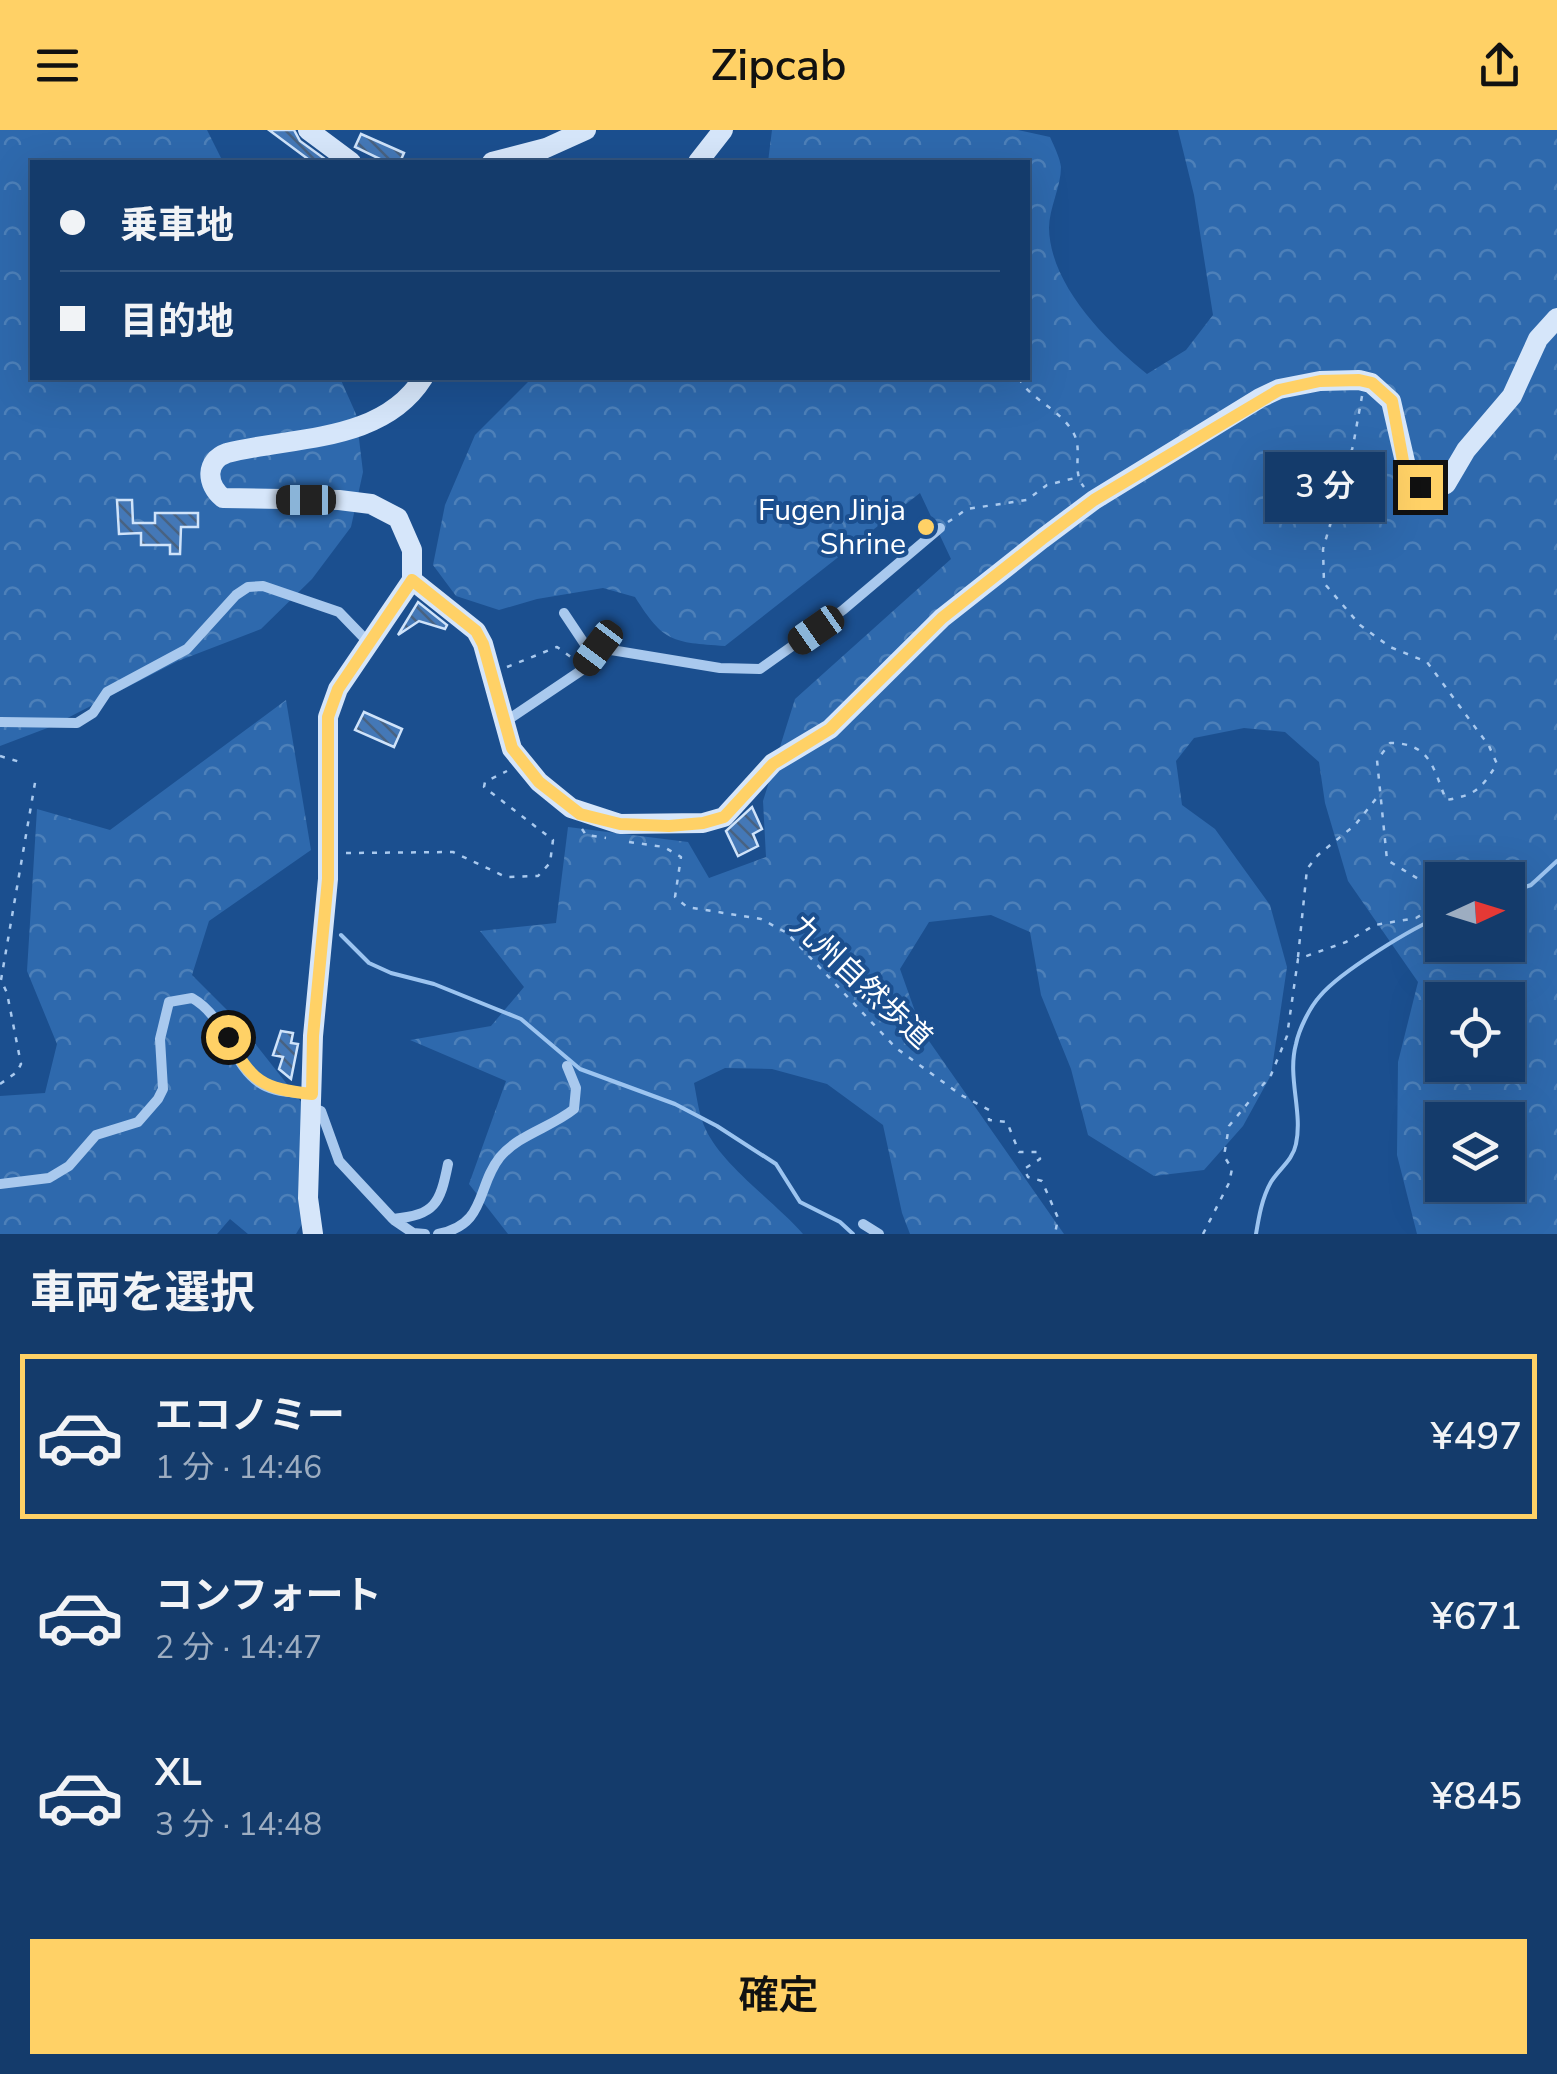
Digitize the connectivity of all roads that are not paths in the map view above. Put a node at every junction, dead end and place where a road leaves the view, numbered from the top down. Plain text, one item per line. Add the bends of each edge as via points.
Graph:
1 (308, 130) edge
2 (586, 130) edge
3 (723, 130) edge
4 (347, 160) edge
5 (500, 160) edge
6 (700, 160) edge
7 (1557, 318) edge
8 (422, 380) edge
9 (940, 528) road end
10 (412, 580) junction
11 (564, 614) dead end
12 (368, 642) junction
13 (598, 648) junction
14 (0, 722) edge
15 (505, 722) junction
16 (567, 1066) dead end
17 (311, 1101) junction
18 (448, 1164) dead end
19 (0, 1184) edge
20 (393, 1219) junction
21 (863, 1224) dead end
22 (313, 1234) edge
23 (426, 1234) edge
24 (438, 1234) edge
25 (879, 1234) edge

1 - 4 street
2 - 5 street
3 - 6 street
7 - 15 street via 1538,339 1512,396 1440,487 1409,479 1392,401 1372,383 1320,381 1279,390 1094,500 942,618 830,729 773,764 724,817 669,826 580,814 521,764
8 - 10 street via 376,422 227,453 210,472 222,498 339,500 387,511 409,538
9 - 13 street via 760,669
10 - 12 street
10 - 15 street via 476,631
11 - 13 street via 584,643
12 - 14 street via 340,612 248,586 187,649 107,692 93,714 77,723
12 - 17 street via 328,717 328,854
13 - 15 street via 582,670
16 - 24 street via 576,1088 574,1109 500,1157 474,1214
17 - 19 street via 263,1084 244,1066 212,1011 192,998 169,1002 160,1040 163,1089 138,1122 96,1136 48,1178
17 - 20 street via 339,1160
17 - 22 street
18 - 20 street via 433,1208
20 - 23 street
21 - 25 street

